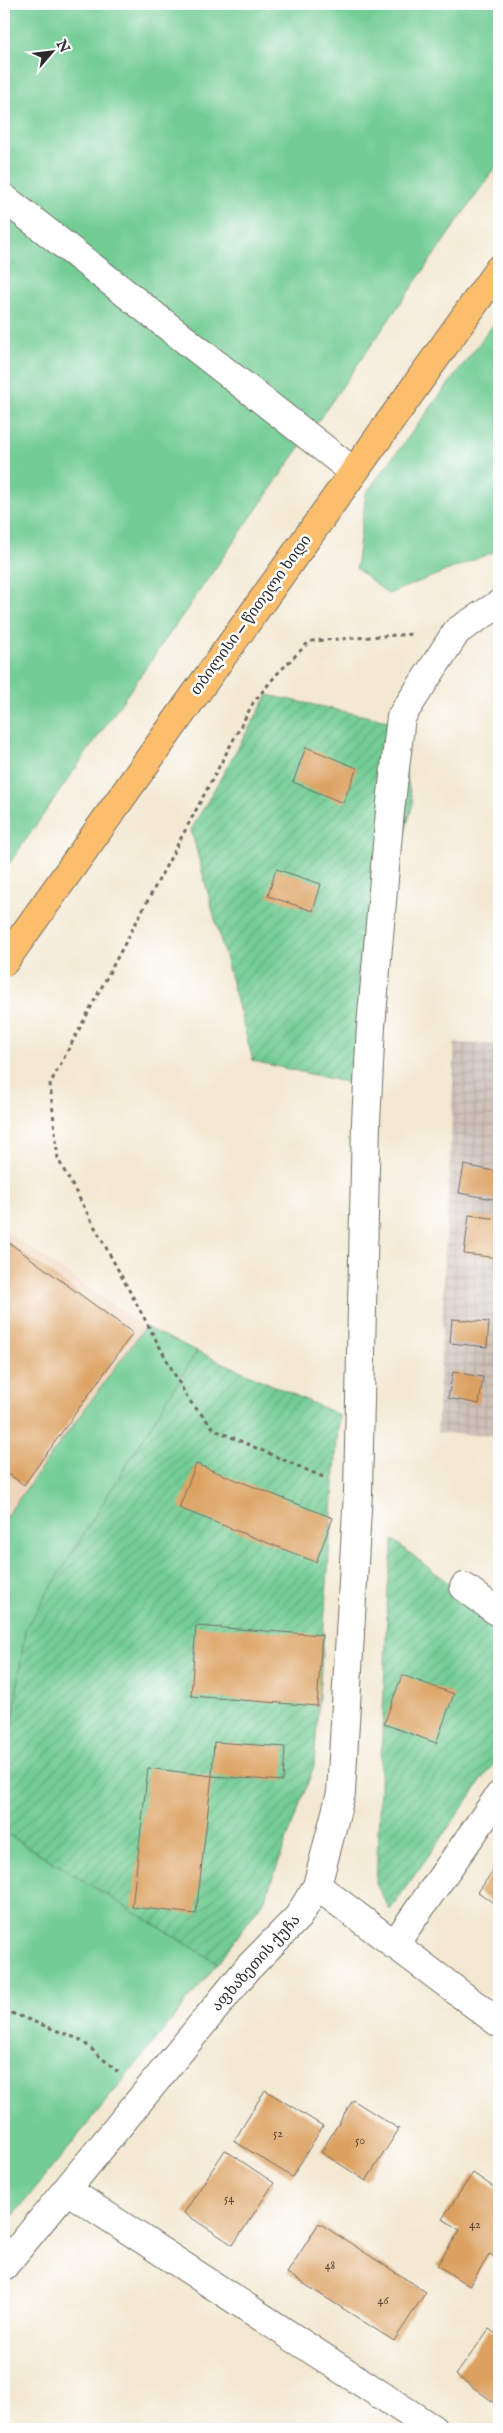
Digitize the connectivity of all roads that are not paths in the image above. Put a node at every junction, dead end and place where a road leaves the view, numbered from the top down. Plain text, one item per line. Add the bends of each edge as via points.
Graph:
1 (4, 198) edge
2 (499, 269) edge
3 (354, 472) junction
4 (499, 604) edge
5 (4, 962) edge
6 (464, 1587) dead end
7 (499, 1613) edge
8 (499, 1796) edge
9 (317, 1886) junction
10 (394, 1945) junction
11 (499, 2023) edge
12 (67, 2190) junction
13 (4, 2266) edge
14 (433, 2429) edge

1 - 3 street
2 - 3 highway, თბილისი — წითელი ხიდი
3 - 5 highway, თბილისი — წითელი ხიდი
4 - 9 street, აფხაზეთის ქუჩა via 457,631 401,717 372,1016 366,1122 358,1492 341,1793
6 - 7 street
8 - 10 street
9 - 10 street
9 - 12 street, აფხაზეთის ქუჩა via 298,1917 248,1968
10 - 11 street
12 - 13 street, აფხაზეთის ქუჩა
12 - 14 street

